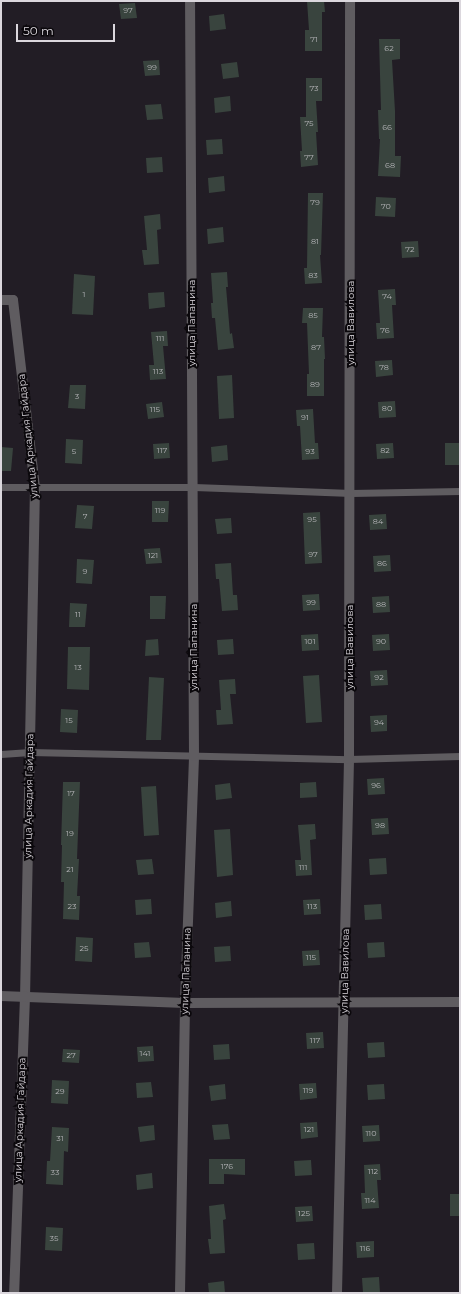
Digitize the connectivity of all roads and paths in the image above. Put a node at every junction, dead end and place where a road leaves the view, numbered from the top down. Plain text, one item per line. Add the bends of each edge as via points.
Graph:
1 (190, 1) edge
2 (350, 1) edge
3 (1, 300) edge
4 (1, 487) edge
5 (35, 487) junction
6 (194, 487) junction
7 (460, 491) edge
8 (351, 493) junction
9 (30, 752) junction
10 (1, 754) edge
11 (194, 756) junction
12 (460, 756) edge
13 (349, 759) junction
14 (1, 996) edge
15 (25, 997) junction
16 (344, 1002) junction
17 (460, 1002) edge
18 (185, 1003) junction
19 (14, 1293) edge
20 (180, 1293) edge
21 (337, 1293) edge

1 - 6 street, улица Папанина
2 - 8 street, улица Вавилова
3 - 5 street, улица Аркадия Гайдара via 13,300
4 - 5 lane
5 - 6 lane
5 - 9 street, улица Аркадия Гайдара
6 - 8 lane
6 - 11 street, улица Папанина
7 - 8 lane
8 - 13 street, улица Вавилова
9 - 10 lane
9 - 11 lane
9 - 15 street, улица Аркадия Гайдара
11 - 13 lane
11 - 18 street, улица Папанина
12 - 13 lane
13 - 16 street, улица Вавилова
14 - 15 street
15 - 18 street
15 - 19 street, улица Аркадия Гайдара
16 - 17 street
16 - 18 street
16 - 21 street, улица Вавилова
18 - 20 street, улица Папанина

